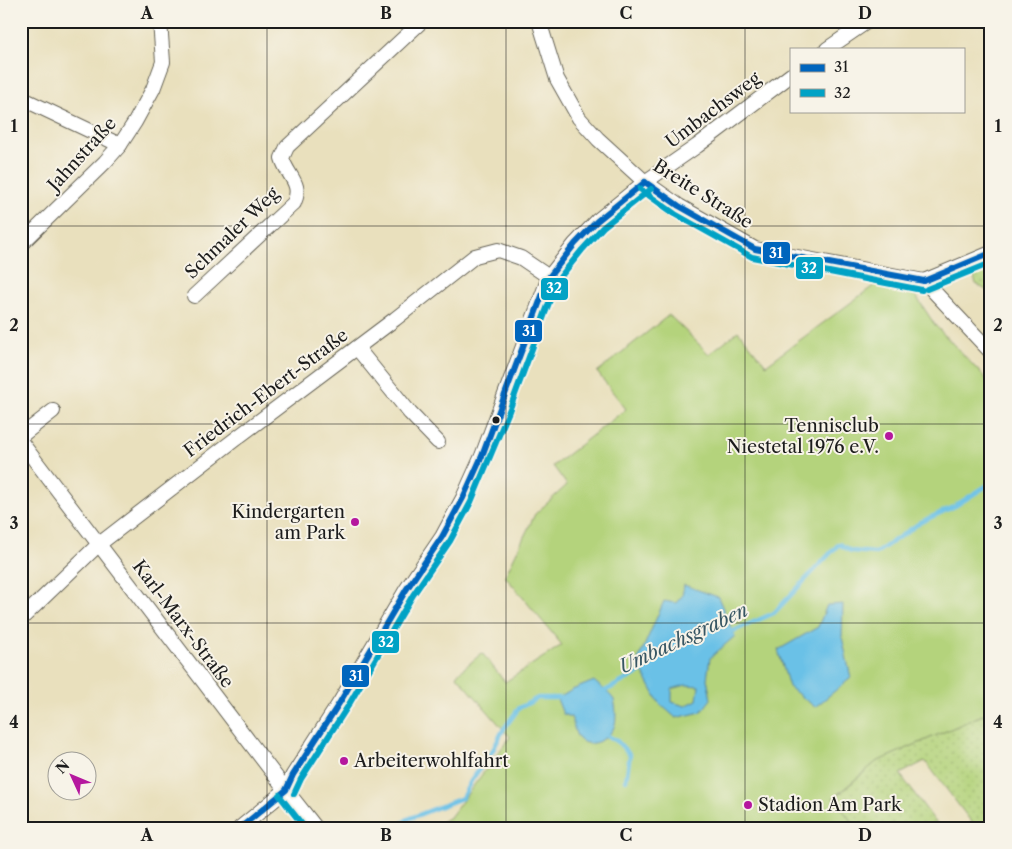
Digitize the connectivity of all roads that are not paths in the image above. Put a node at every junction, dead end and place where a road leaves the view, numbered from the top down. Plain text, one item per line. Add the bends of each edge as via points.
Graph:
1 (160, 21) edge
2 (422, 21) edge
3 (539, 21) edge
4 (868, 21) edge
5 (828, 48) edge
6 (790, 76) edge
7 (21, 98) edge
8 (120, 145) junction
9 (645, 182) junction
10 (21, 244) edge
11 (991, 253) edge
12 (549, 277) junction
13 (924, 281) junction
14 (194, 296) dead end
15 (357, 348) junction
16 (991, 352) edge
17 (53, 411) dead end
18 (21, 436) edge
19 (21, 442) edge
20 (438, 442) dead end
21 (98, 545) junction
22 (21, 619) edge
23 (286, 790) junction
24 (240, 828) edge
25 (316, 828) edge

1 - 8 street, Jahnstraße via 163,62 153,89
2 - 14 street, Schmaler Weg via 288,147 282,158 297,186 294,203
3 - 9 street, Breite Straße via 557,79 579,118
4 - 5 street
6 - 9 street, Umbachsweg
7 - 8 street
8 - 10 street, Jahnstraße
9 - 12 street, Umbachsweg via 597,221
9 - 13 street, Breite Straße via 679,206 755,249
11 - 13 street
12 - 15 street, Friedrich-Ebert-Straße via 521,258 498,250 475,256
12 - 23 street, Umbachsweg via 501,408 463,498
13 - 16 street
15 - 20 street
15 - 21 street, Friedrich-Ebert-Straße
17 - 18 street
19 - 21 street, Karl-Marx-Straße
21 - 22 street, Friedrich-Ebert-Straße
21 - 23 street, Karl-Marx-Straße
23 - 24 street
23 - 25 street, Karl-Marx-Straße

